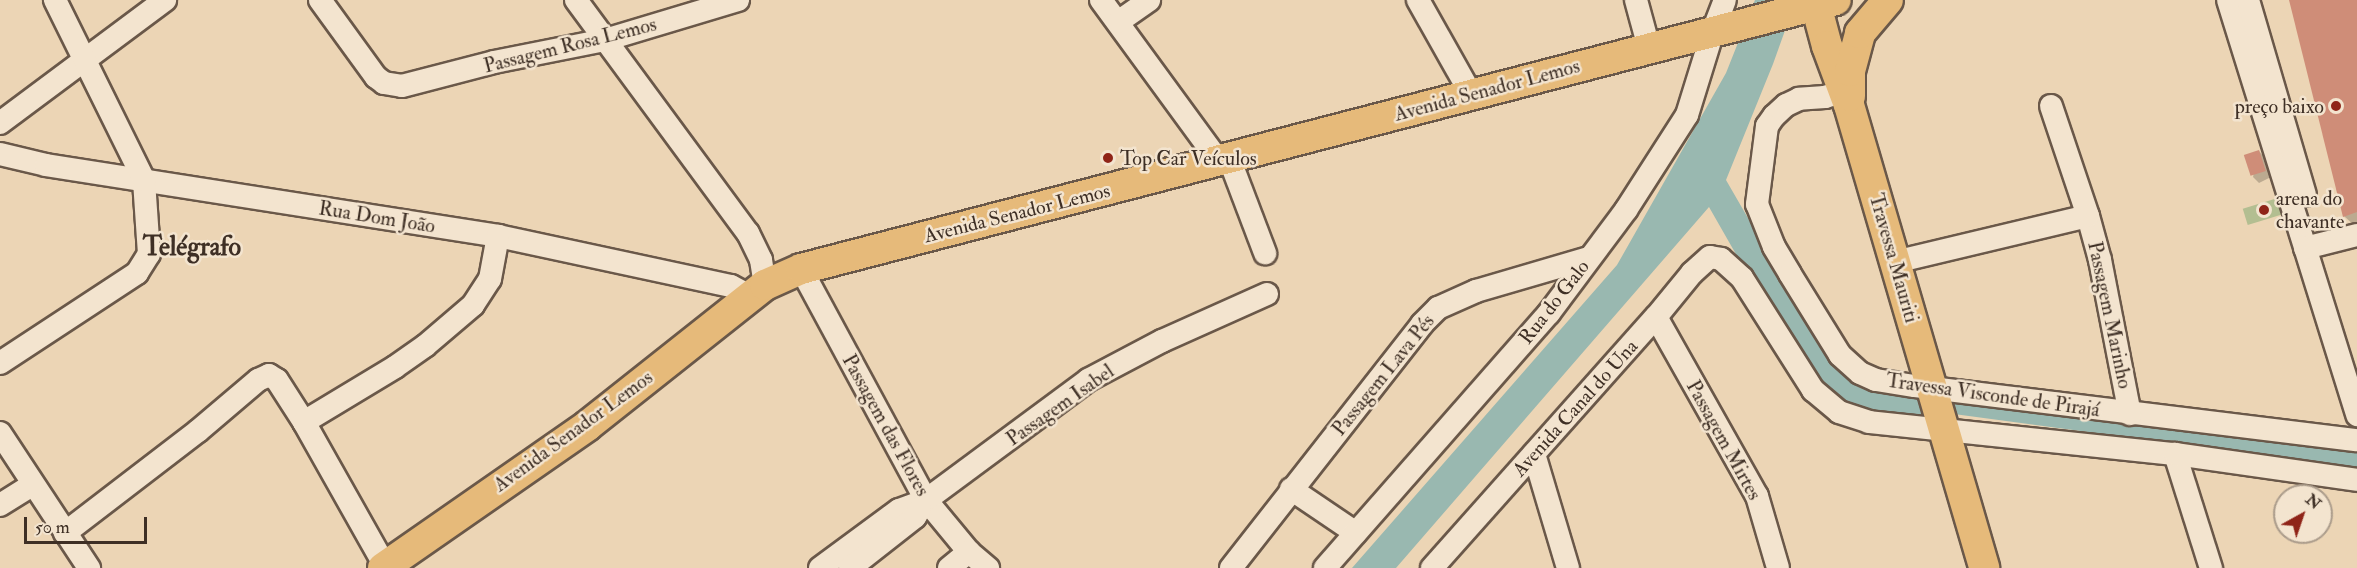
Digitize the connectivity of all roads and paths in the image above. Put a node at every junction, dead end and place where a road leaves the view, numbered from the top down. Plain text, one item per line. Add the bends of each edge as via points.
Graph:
1 (55, 0) edge
2 (165, 0) edge
3 (320, 0) edge
4 (576, 0) edge
5 (738, 0) edge
6 (1101, 0) edge
7 (1149, 0) edge
8 (1418, 0) edge
9 (1636, 0) edge
10 (1888, 0) edge
11 (2229, 0) edge
12 (2247, 0) edge
13 (1822, 3) edge
14 (1734, 11) edge
15 (1118, 22) junction
16 (1713, 31) junction
17 (605, 40) junction
18 (1649, 48) junction
19 (83, 60) junction
20 (2261, 75) junction
21 (1471, 94) junction
22 (1848, 95) junction
23 (2051, 106) dead end
24 (0, 123) edge
25 (0, 154) edge
26 (1224, 160) junction
27 (144, 180) junction
28 (2088, 216) junction
29 (2357, 235) edge
30 (498, 236) junction
31 (2313, 247) junction
32 (1265, 253) dead end
33 (1589, 258) junction
34 (1721, 259) joint
35 (1895, 262) junction
36 (801, 268) junction
37 (757, 290) junction
38 (1267, 294) dead end
39 (2331, 308) junction
40 (1656, 317) junction
41 (0, 363) edge
42 (2357, 366) edge
43 (1937, 404) junction
44 (2130, 414) junction
45 (2357, 415) edge
46 (304, 422) junction
47 (0, 433) edge
48 (2357, 440) edge
49 (1534, 454) junction
50 (2175, 454) junction
51 (2357, 480) edge
52 (32, 485) junction
53 (1291, 489) junction
54 (926, 500) junction
55 (0, 505) edge
56 (1356, 532) junction
57 (65, 533) junction
58 (969, 552) junction
59 (384, 567) edge
60 (89, 568) edge
61 (820, 568) edge
62 (850, 568) edge
63 (949, 568) edge
64 (988, 568) edge
65 (1231, 568) edge
66 (1325, 568) edge
67 (1432, 568) edge
68 (1568, 568) edge
69 (1778, 568) edge
70 (1984, 568) edge
71 (2211, 568) edge

1 - 19 street
2 - 19 street
3 - 17 street, Passagem Rosa Lemos via 376,77 384,83 402,86 494,62
4 - 17 street
5 - 17 street, Passagem Rosa Lemos
6 - 15 street
7 - 15 street
8 - 21 street
9 - 18 street
10 - 22 main road, Travessa Mauriti via 1860,33
11 - 20 street
12 - 20 street
13 - 14 main road, Avenida Senador Lemos
13 - 22 main road, Travessa Mauriti
14 - 16 main road, Avenida Senador Lemos
15 - 26 street
16 - 18 main road, Avenida Senador Lemos
16 - 33 street, Rua do Galo via 1687,115 1626,210
17 - 37 street via 748,233 761,260
18 - 21 main road, Avenida Senador Lemos
19 - 24 street
19 - 27 street
20 - 31 street
21 - 26 main road, Avenida Senador Lemos
22 - 35 main road, Travessa Mauriti
22 - 43 street, Travessa Visconde de Pirajá via 1799,99 1786,105 1767,126 1758,185 1761,220 1790,274 1850,366
23 - 28 street, Passagem Marinho
25 - 27 street, Rua Dom João
26 - 32 street
26 - 36 main road, Avenida Senador Lemos
27 - 30 street, Rua Dom João
27 - 41 street via 149,254 142,268
28 - 35 street, Passagem Marinho
28 - 44 street, Passagem Marinho
29 - 31 street
30 - 37 street, Rua Dom João
30 - 46 street via 490,279 473,305 395,367
31 - 39 street
33 - 53 street, Passagem Lava Pés via 1476,291 1438,308
33 - 56 street, Rua do Galo via 1549,313
34 - 40 street, Avenida Canal do Una via 1710,257 1702,262
34 - 43 street, Travessa Visconde de Pirajá via 1742,278 1813,390 1839,412 1869,422
35 - 43 main road, Travessa Mauriti
36 - 37 main road, Avenida Senador Lemos
36 - 54 street, Passagem das Flores
37 - 59 main road, Avenida Senador Lemos via 587,426
38 - 54 street, Passagem Isabel via 1162,341 1088,380
39 - 42 street
39 - 45 street
40 - 49 street, Avenida Canal do Una
40 - 69 street, Passagem Mirtes via 1757,496
43 - 44 street, Travessa Visconde de Pirajá
43 - 50 street, Travessa Visconde de Pirajá
43 - 70 main road, Travessa Mauriti
44 - 48 street, Travessa Visconde de Pirajá
46 - 57 street via 277,380 263,376
46 - 59 street
47 - 52 street
49 - 67 street, Avenida Canal do Una
49 - 68 street
50 - 51 street, Travessa Visconde de Pirajá
50 - 71 street
52 - 55 street
52 - 57 street
53 - 56 street
53 - 65 street, Passagem Lava Pés
54 - 58 street, Passagem das Flores
54 - 61 street, Passagem Isabel via 899,510
54 - 62 street, Passagem Isabel via 915,517
56 - 66 street, Rua do Galo
57 - 60 street
58 - 63 street
58 - 64 street, Passagem das Flores

